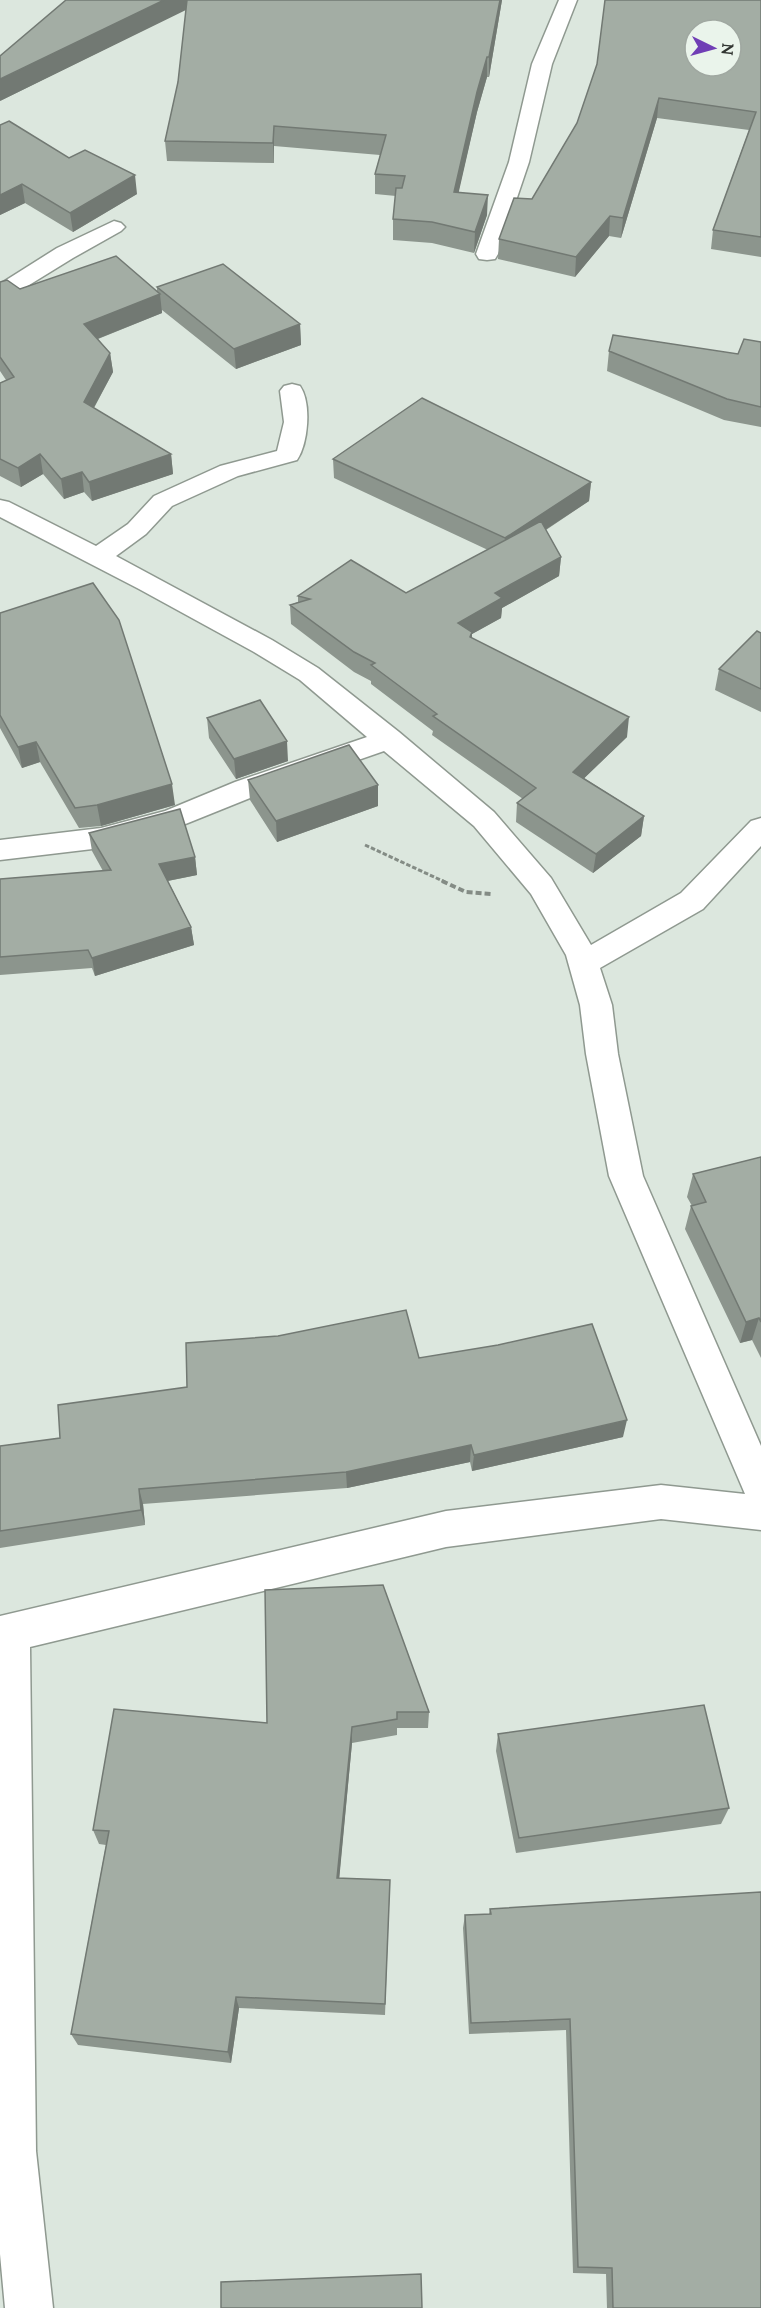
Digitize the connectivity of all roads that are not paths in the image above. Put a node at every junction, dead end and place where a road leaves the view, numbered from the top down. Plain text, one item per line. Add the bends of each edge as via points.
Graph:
1 (568, 0) edge
2 (114, 226) dead end
3 (487, 254) dead end
4 (0, 293) edge
5 (292, 391) dead end
6 (0, 507) edge
7 (97, 558) junction
8 (389, 739) junction
9 (761, 828) edge
10 (0, 850) edge
11 (583, 964) junction
12 (761, 1488) edge
13 (761, 1513) edge
14 (5, 1633) edge
15 (28, 2308) edge

1 - 3 street via 542,64 519,162
2 - 4 street
5 - 7 street via 296,422 288,455 229,471 163,501 137,529
6 - 7 street
7 - 8 street via 309,674
8 - 10 street via 256,785 173,819 101,838
8 - 11 street via 484,819 541,886
9 - 11 street via 692,901
11 - 12 street via 596,1005 626,1176
13 - 14 street via 661,1502 446,1529
14 - 15 street via 13,2151

